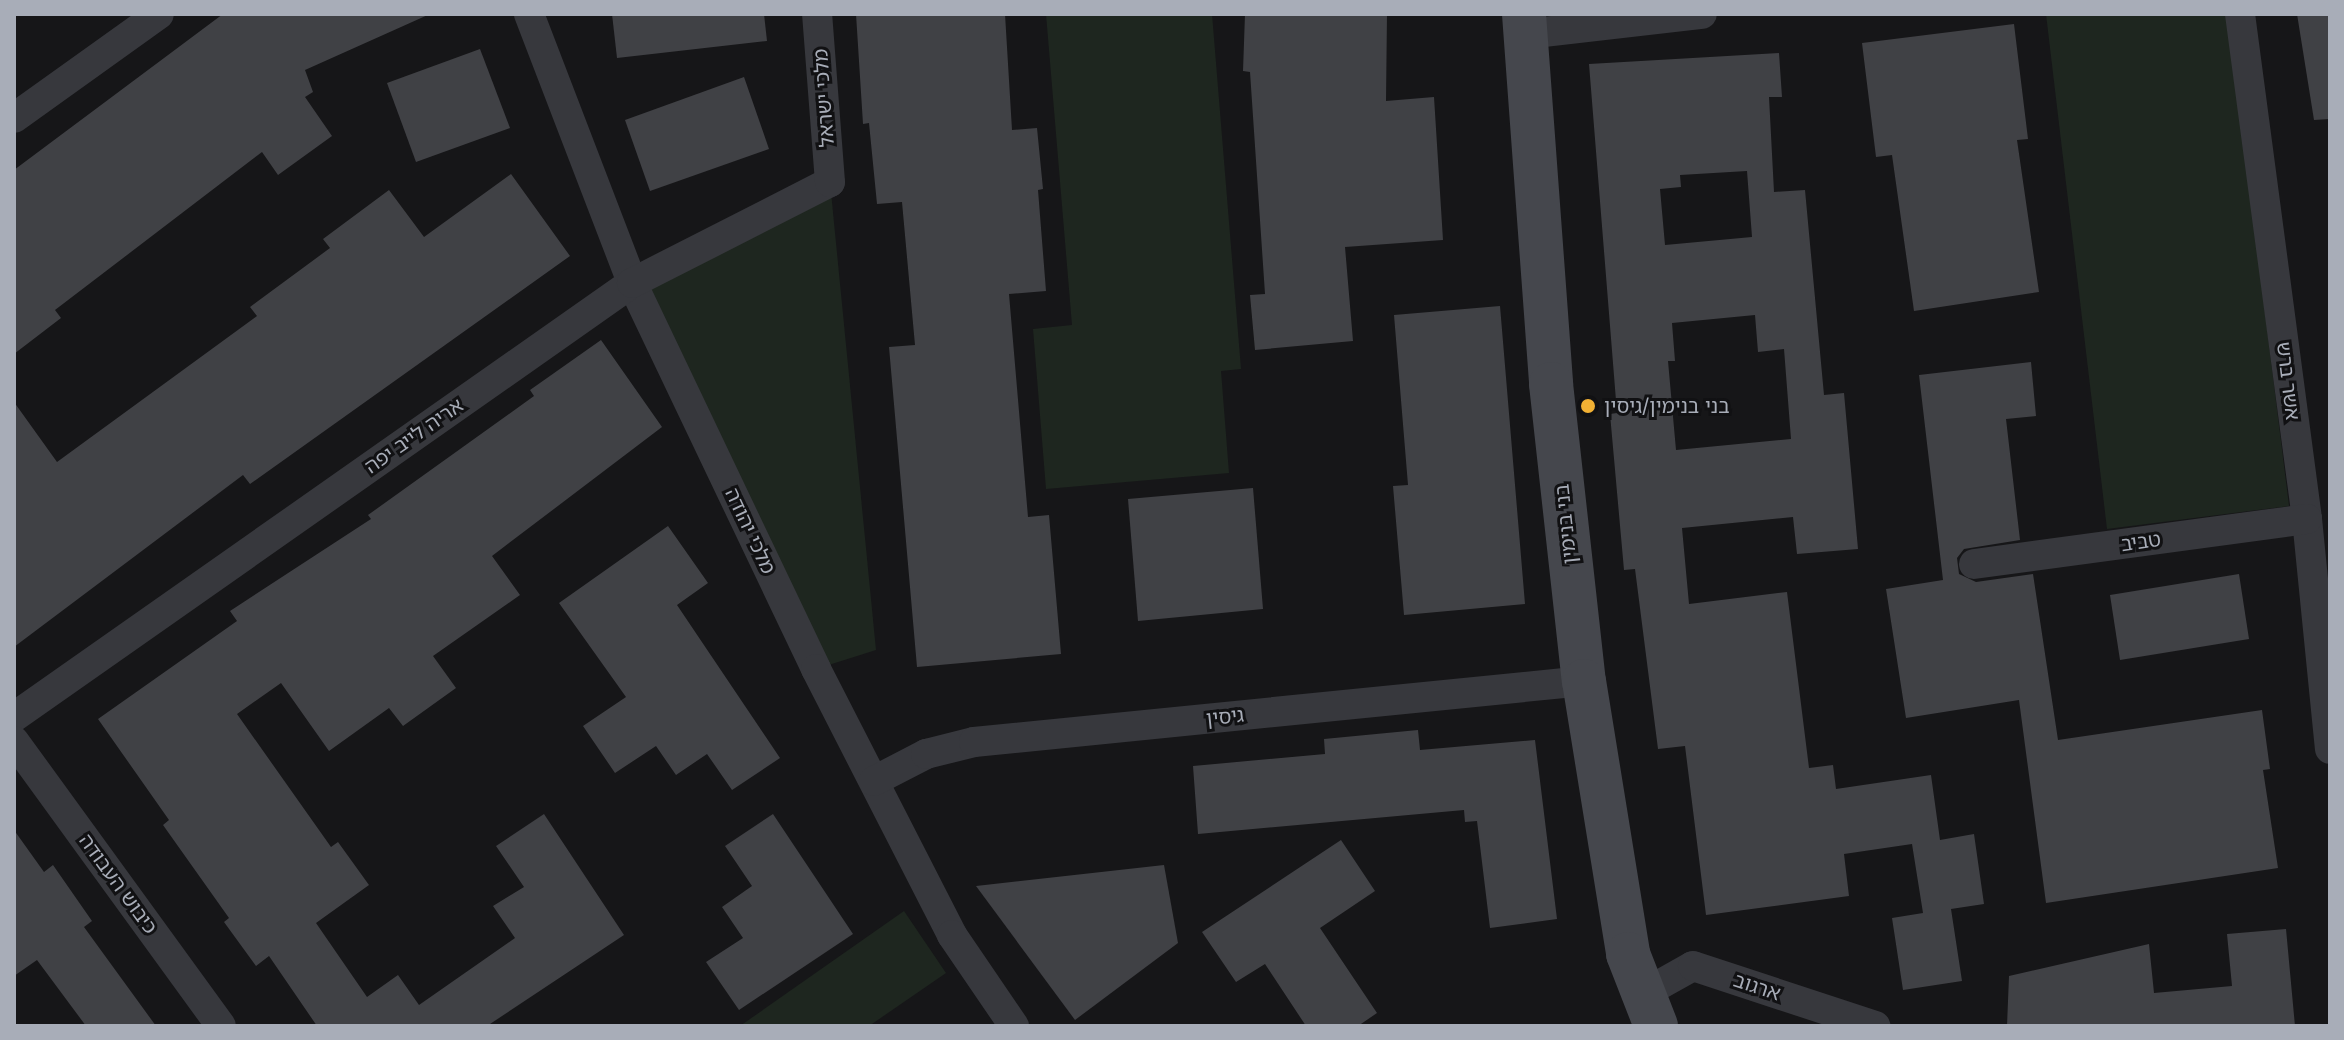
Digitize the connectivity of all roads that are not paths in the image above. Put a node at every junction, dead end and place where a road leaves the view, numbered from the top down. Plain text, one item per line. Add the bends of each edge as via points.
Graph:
1 (159, 14) edge
2 (529, 14) edge
3 (817, 14) edge
4 (1702, 14) edge
5 (2240, 14) edge
6 (1525, 24) edge
7 (14, 118) edge
8 (830, 182) joint
9 (632, 283) junction
10 (2307, 519) junction
11 (1974, 564) dead end
12 (1584, 681) junction
13 (14, 717) edge
14 (14, 741) edge
15 (2330, 749) edge
16 (874, 781) junction
17 (1649, 1010) edge
18 (221, 1026) edge
19 (1014, 1026) edge
20 (1875, 1026) edge

1 - 7 street
2 - 9 street, מלכי יהודה
3 - 8 street, מלכי ישראל
4 - 6 street
5 - 10 street, אשר ברש
6 - 12 street, בני בנימין via 1551,384
8 - 9 street, אריה לייב יפה
9 - 13 street, אריה לייב יפה
9 - 16 street, מלכי יהודה
10 - 11 street, טביב
10 - 15 street, אשר ברש
12 - 16 street, גיסין via 974,742 926,754
12 - 17 street, בני בנימין via 1628,954
14 - 18 street, כיבוש העבודה
16 - 19 street, מלכי יהודה via 952,935
17 - 20 street, ארגוב via 1693,966

